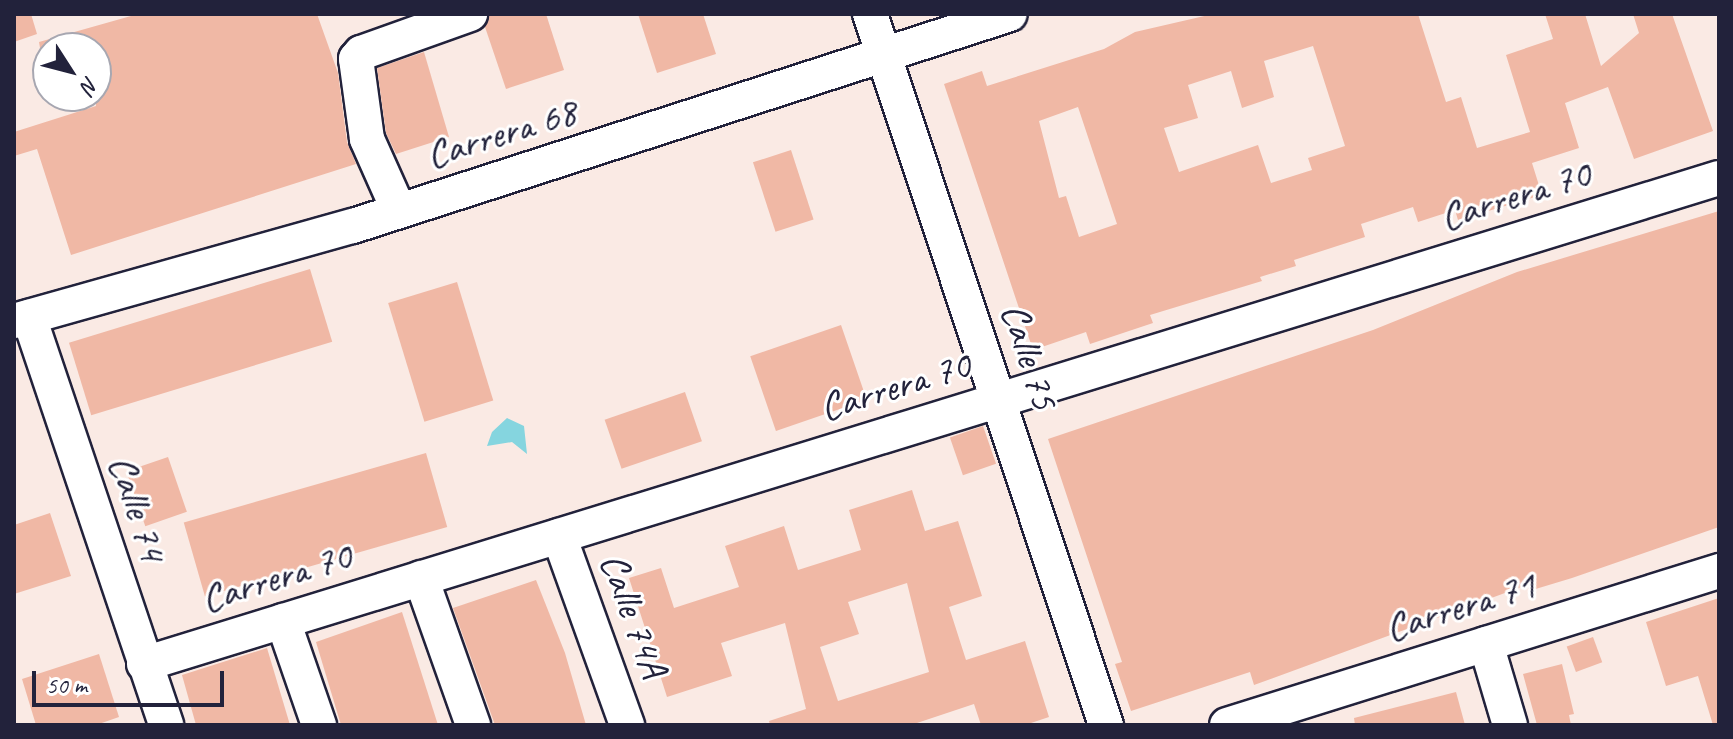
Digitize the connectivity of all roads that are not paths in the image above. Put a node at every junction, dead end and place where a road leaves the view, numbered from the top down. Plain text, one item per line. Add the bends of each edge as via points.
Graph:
1 (470, 14) edge
2 (870, 14) edge
3 (1010, 14) edge
4 (884, 57) junction
5 (1719, 178) edge
6 (399, 211) junction
7 (21, 319) edge
8 (998, 400) junction
9 (559, 536) junction
10 (1719, 571) edge
11 (421, 578) junction
12 (283, 621) junction
13 (1486, 644) junction
14 (144, 664) junction
15 (1305, 713) edge
16 (166, 725) edge
17 (319, 725) edge
18 (473, 725) edge
19 (627, 725) edge
20 (1106, 725) edge
21 (1227, 725) edge
22 (1510, 725) edge

1 - 6 street via 356,59 367,139
2 - 4 street, Calle 75
3 - 4 street, Carrera 68
4 - 6 street, Carrera 68
4 - 8 street, Calle 75
5 - 8 street, Carrera 70
6 - 7 street, Carrera 68
7 - 14 street, Calle 74
8 - 9 street, Carrera 70
8 - 20 street, Calle 75
9 - 11 street, Carrera 70
9 - 19 street, Calle 74A
10 - 13 street, Carrera 71
11 - 12 street, Carrera 70
11 - 18 street
12 - 14 street, Carrera 70
12 - 17 street
13 - 15 street, Carrera 71
13 - 22 street
14 - 16 street, Calle 74
15 - 21 street, Carrera 71

